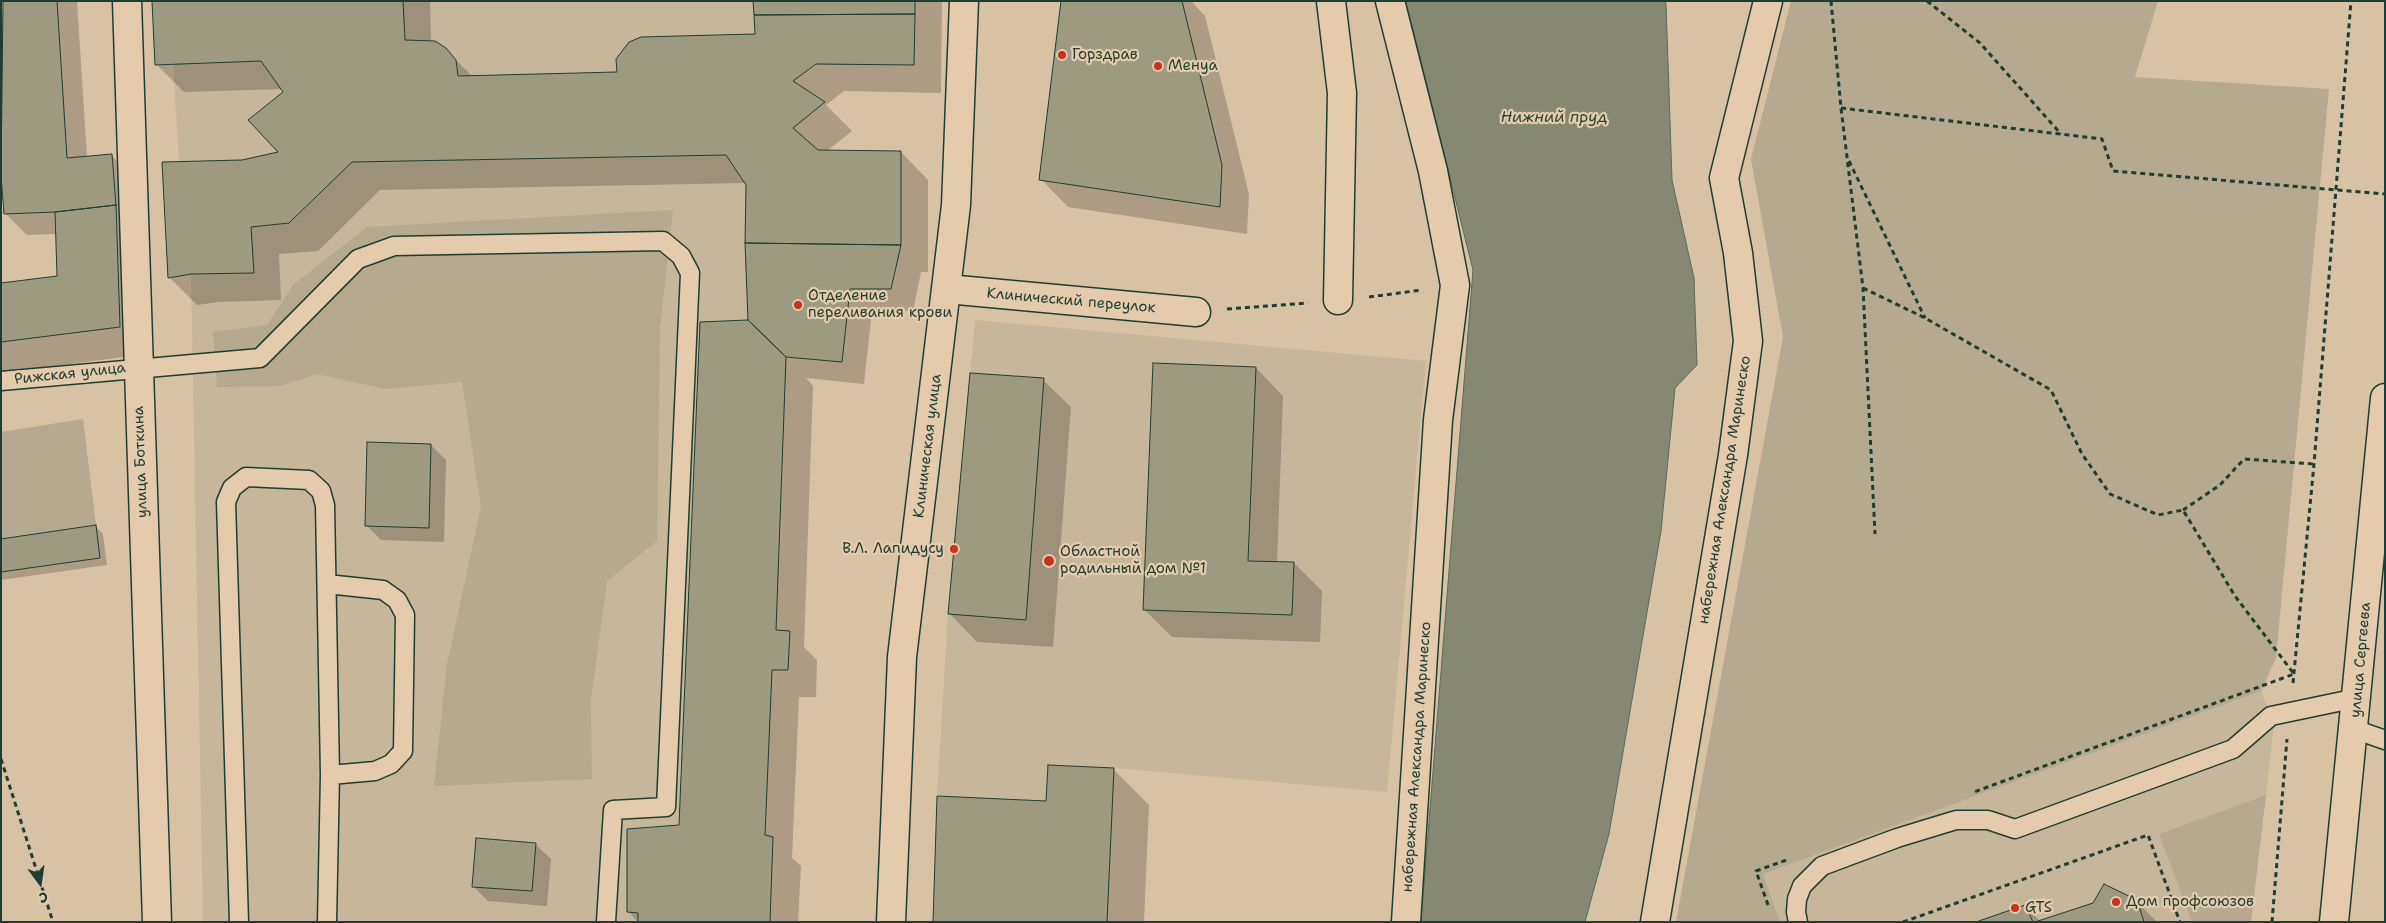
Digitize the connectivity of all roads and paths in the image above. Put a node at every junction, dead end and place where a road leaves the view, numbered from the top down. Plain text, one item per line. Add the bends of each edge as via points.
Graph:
1 (127, 1) edge
2 (964, 1) edge
3 (1331, 1) edge
4 (1390, 1) edge
5 (1768, 1) edge
6 (1832, 1) edge
7 (1927, 1) edge
8 (2351, 1) edge
9 (1841, 108) junction
10 (2062, 134) junction
11 (1848, 158) junction
12 (2336, 190) junction
13 (2385, 194) edge
14 (1862, 288) junction
15 (947, 289) junction
16 (1338, 300) dead end
17 (1196, 312) dead end
18 (1925, 318) junction
19 (138, 368) junction
20 (1, 381) edge
21 (2385, 398) edge
22 (2314, 464) junction
23 (2183, 510) junction
24 (1875, 534) dead end
25 (326, 584) junction
26 (2294, 674) junction
27 (2357, 698) junction
28 (2290, 712) junction
29 (2354, 729) junction
30 (2385, 740) edge
31 (1, 759) edge
32 (330, 775) junction
33 (1969, 793) dead end
34 (1793, 858) dead end
35 (1771, 913) dead end
36 (53, 922) edge
37 (157, 922) edge
38 (238, 922) edge
39 (327, 922) edge
40 (606, 922) edge
41 (891, 922) edge
42 (1406, 922) edge
43 (1654, 922) edge
44 (1798, 922) edge
45 (1903, 922) edge
46 (2180, 922) edge
47 (2272, 922) edge
48 (2334, 922) edge

1 - 19 street, улица Боткина
2 - 15 street, Клиническая улица via 956,204
3 - 16 street via 1342,93
4 - 42 street, набережная Александра Маринеско via 1433,171 1455,285 1438,420
5 - 43 street, набережная Александра Маринеско via 1724,178 1738,253 1748,341 1733,455
6 - 9 path
7 - 10 path via 1980,43
8 - 12 path
9 - 10 path
9 - 11 path
10 - 12 path via 2102,139 2113,171
11 - 14 path
11 - 18 path
12 - 13 path
12 - 22 path
14 - 18 path
14 - 24 path
15 - 17 street, Клинический переулок
15 - 41 street, Клиническая улица via 902,657
18 - 23 path via 2051,390 2082,454 2110,494 2158,515
19 - 20 lane, Рижская улица
19 - 37 street, улица Боткина
19 - 40 lane, Рижская улица via 260,358 358,259 394,246 663,242 681,256 690,273 666,807 613,810
21 - 27 street, улица Сергеева
22 - 23 path via 2244,459 2220,485
22 - 26 path
23 - 26 path via 2235,596
25 - 32 lane
25 - 32 lane via 383,590 398,600 405,615 403,751 391,764 375,771
25 - 38 lane via 326,504 321,491 310,480 246,477 232,488 226,502
26 - 28 path
26 - 33 path
27 - 28 lane
27 - 29 street, улица Сергеева
28 - 44 lane via 2271,716 2233,749 2015,829 1988,820 1956,820 1822,866 1802,886 1797,899
28 - 47 path
29 - 30 lane
29 - 48 street, улица Сергеева
31 - 36 path
32 - 39 lane
34 - 35 path via 1756,871
45 - 46 path via 2148,835

